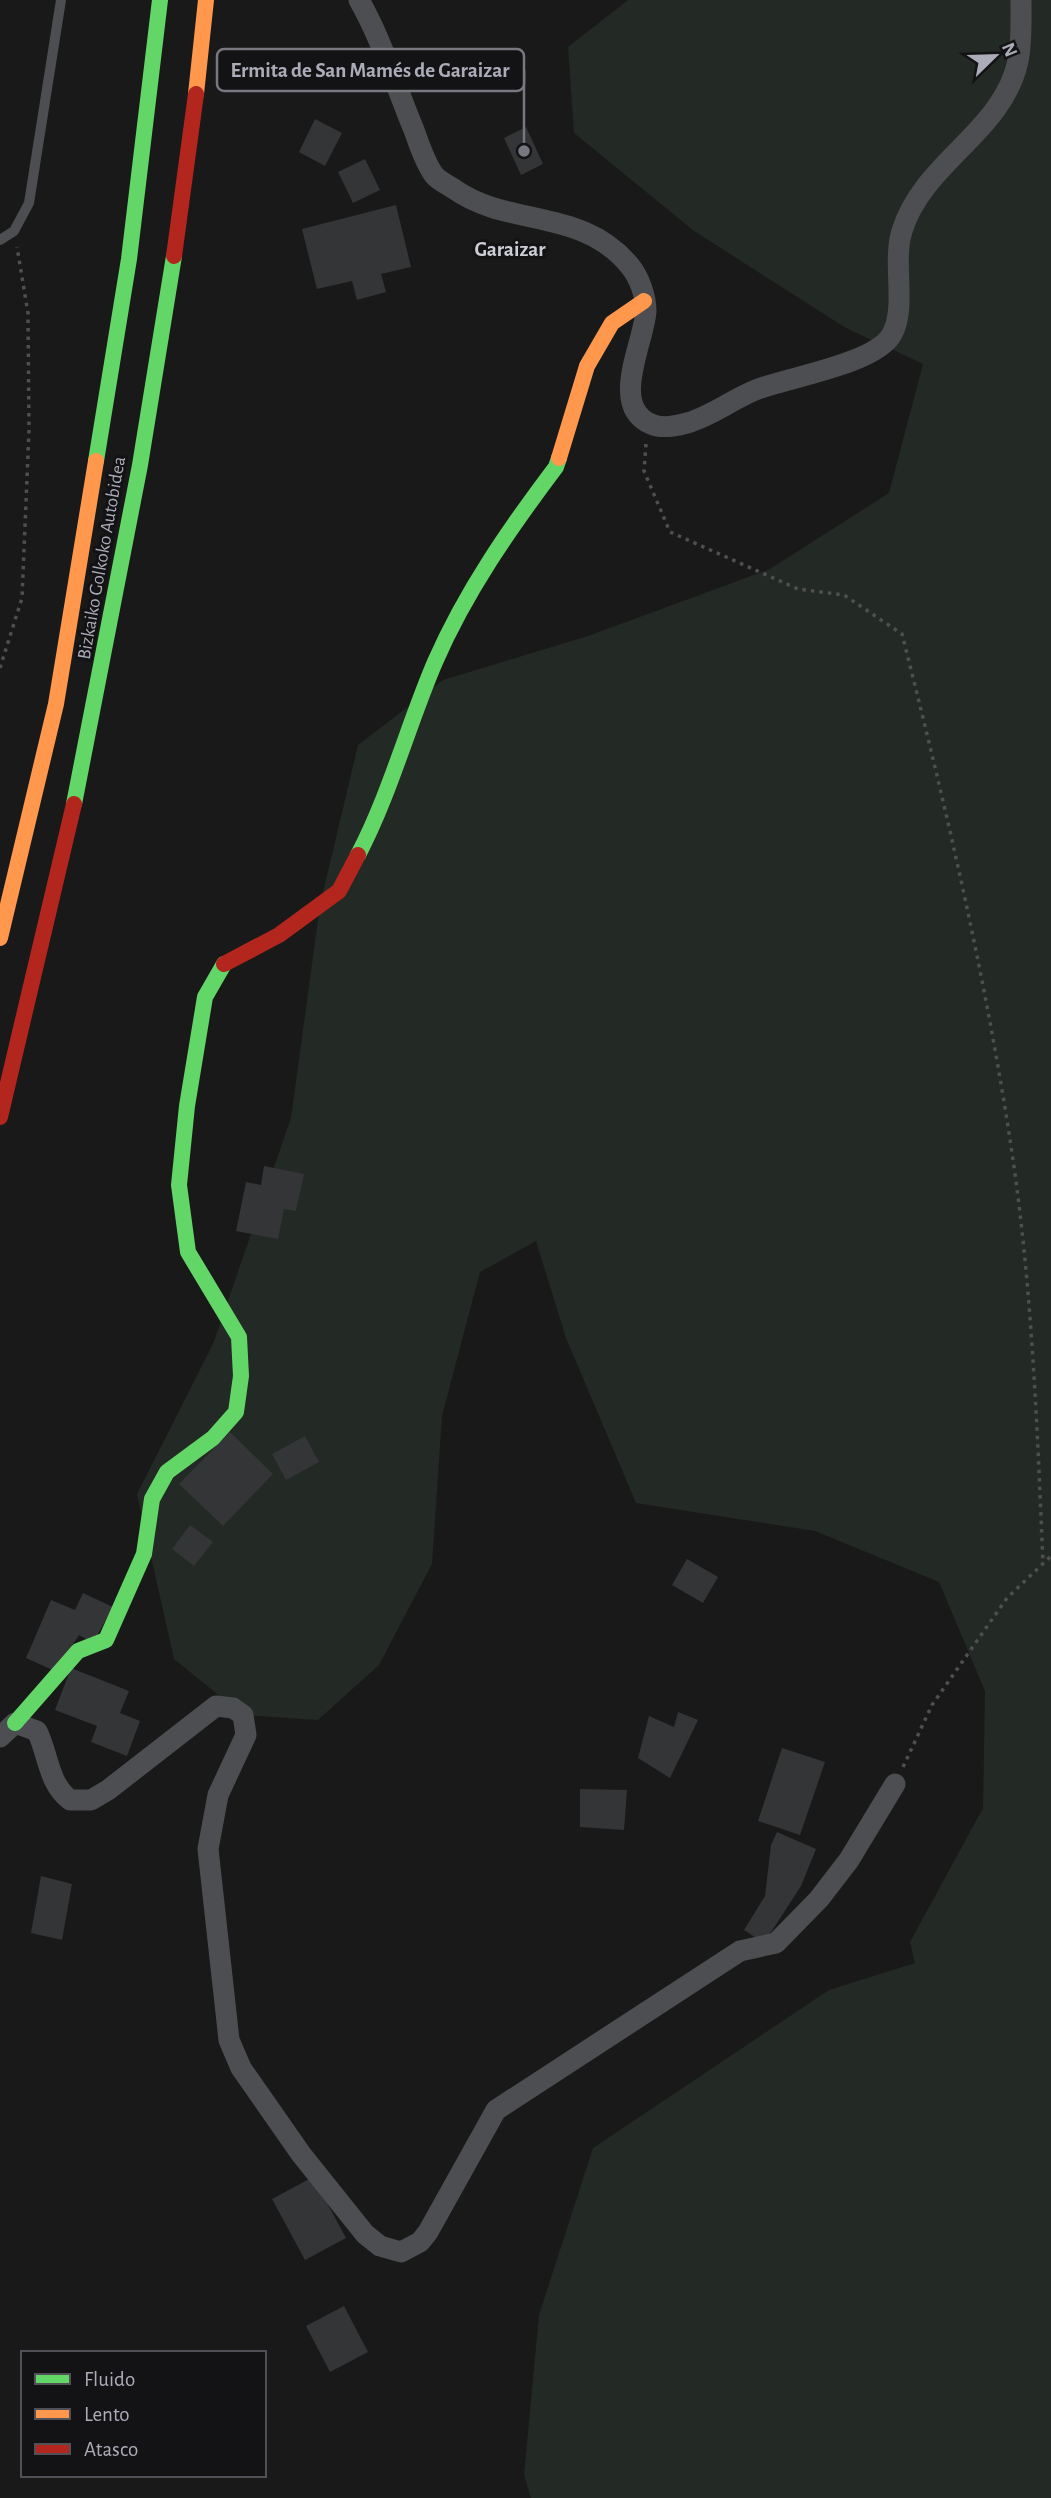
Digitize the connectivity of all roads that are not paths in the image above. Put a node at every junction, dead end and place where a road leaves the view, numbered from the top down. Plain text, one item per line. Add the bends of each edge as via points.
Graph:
1 (61, 0) edge
2 (160, 0) edge
3 (206, 0) edge
4 (359, 0) edge
5 (1021, 0) edge
6 (0, 240) edge
7 (644, 301) junction
8 (0, 938) edge
9 (0, 1117) edge
10 (7, 1730) edge
11 (895, 1784) road end

1 - 6 lane via 29,203 14,231
2 - 8 main road, Bizkaiko Golkoko Autobidea via 129,259 56,704
3 - 9 main road, Bizkaiko Golkoko Autobidea via 154,392 94,720 43,954
4 - 7 street via 435,176 473,202 592,233 633,270
5 - 7 street via 1018,61 1002,100 927,182 901,232 898,315 892,334 879,349 857,360 755,390 688,423 660,427 647,423 636,411 629,393 646,311
7 - 10 main road via 612,323 587,366 556,467 472,589 436,660 368,836 339,891 279,935 221,965 205,997 179,1185 188,1252 239,1337 241,1376 236,1412 213,1438 167,1472 152,1499 144,1554 106,1640 78,1651
10 - 11 street via 37,1731 55,1788 70,1800 91,1800 216,1706 233,1707 243,1715 246,1735 218,1795 208,1849 229,2040 241,2068 301,2154 365,2234 380,2246 401,2252 421,2242 428,2232 496,2110 740,1951 776,1943 849,1860

